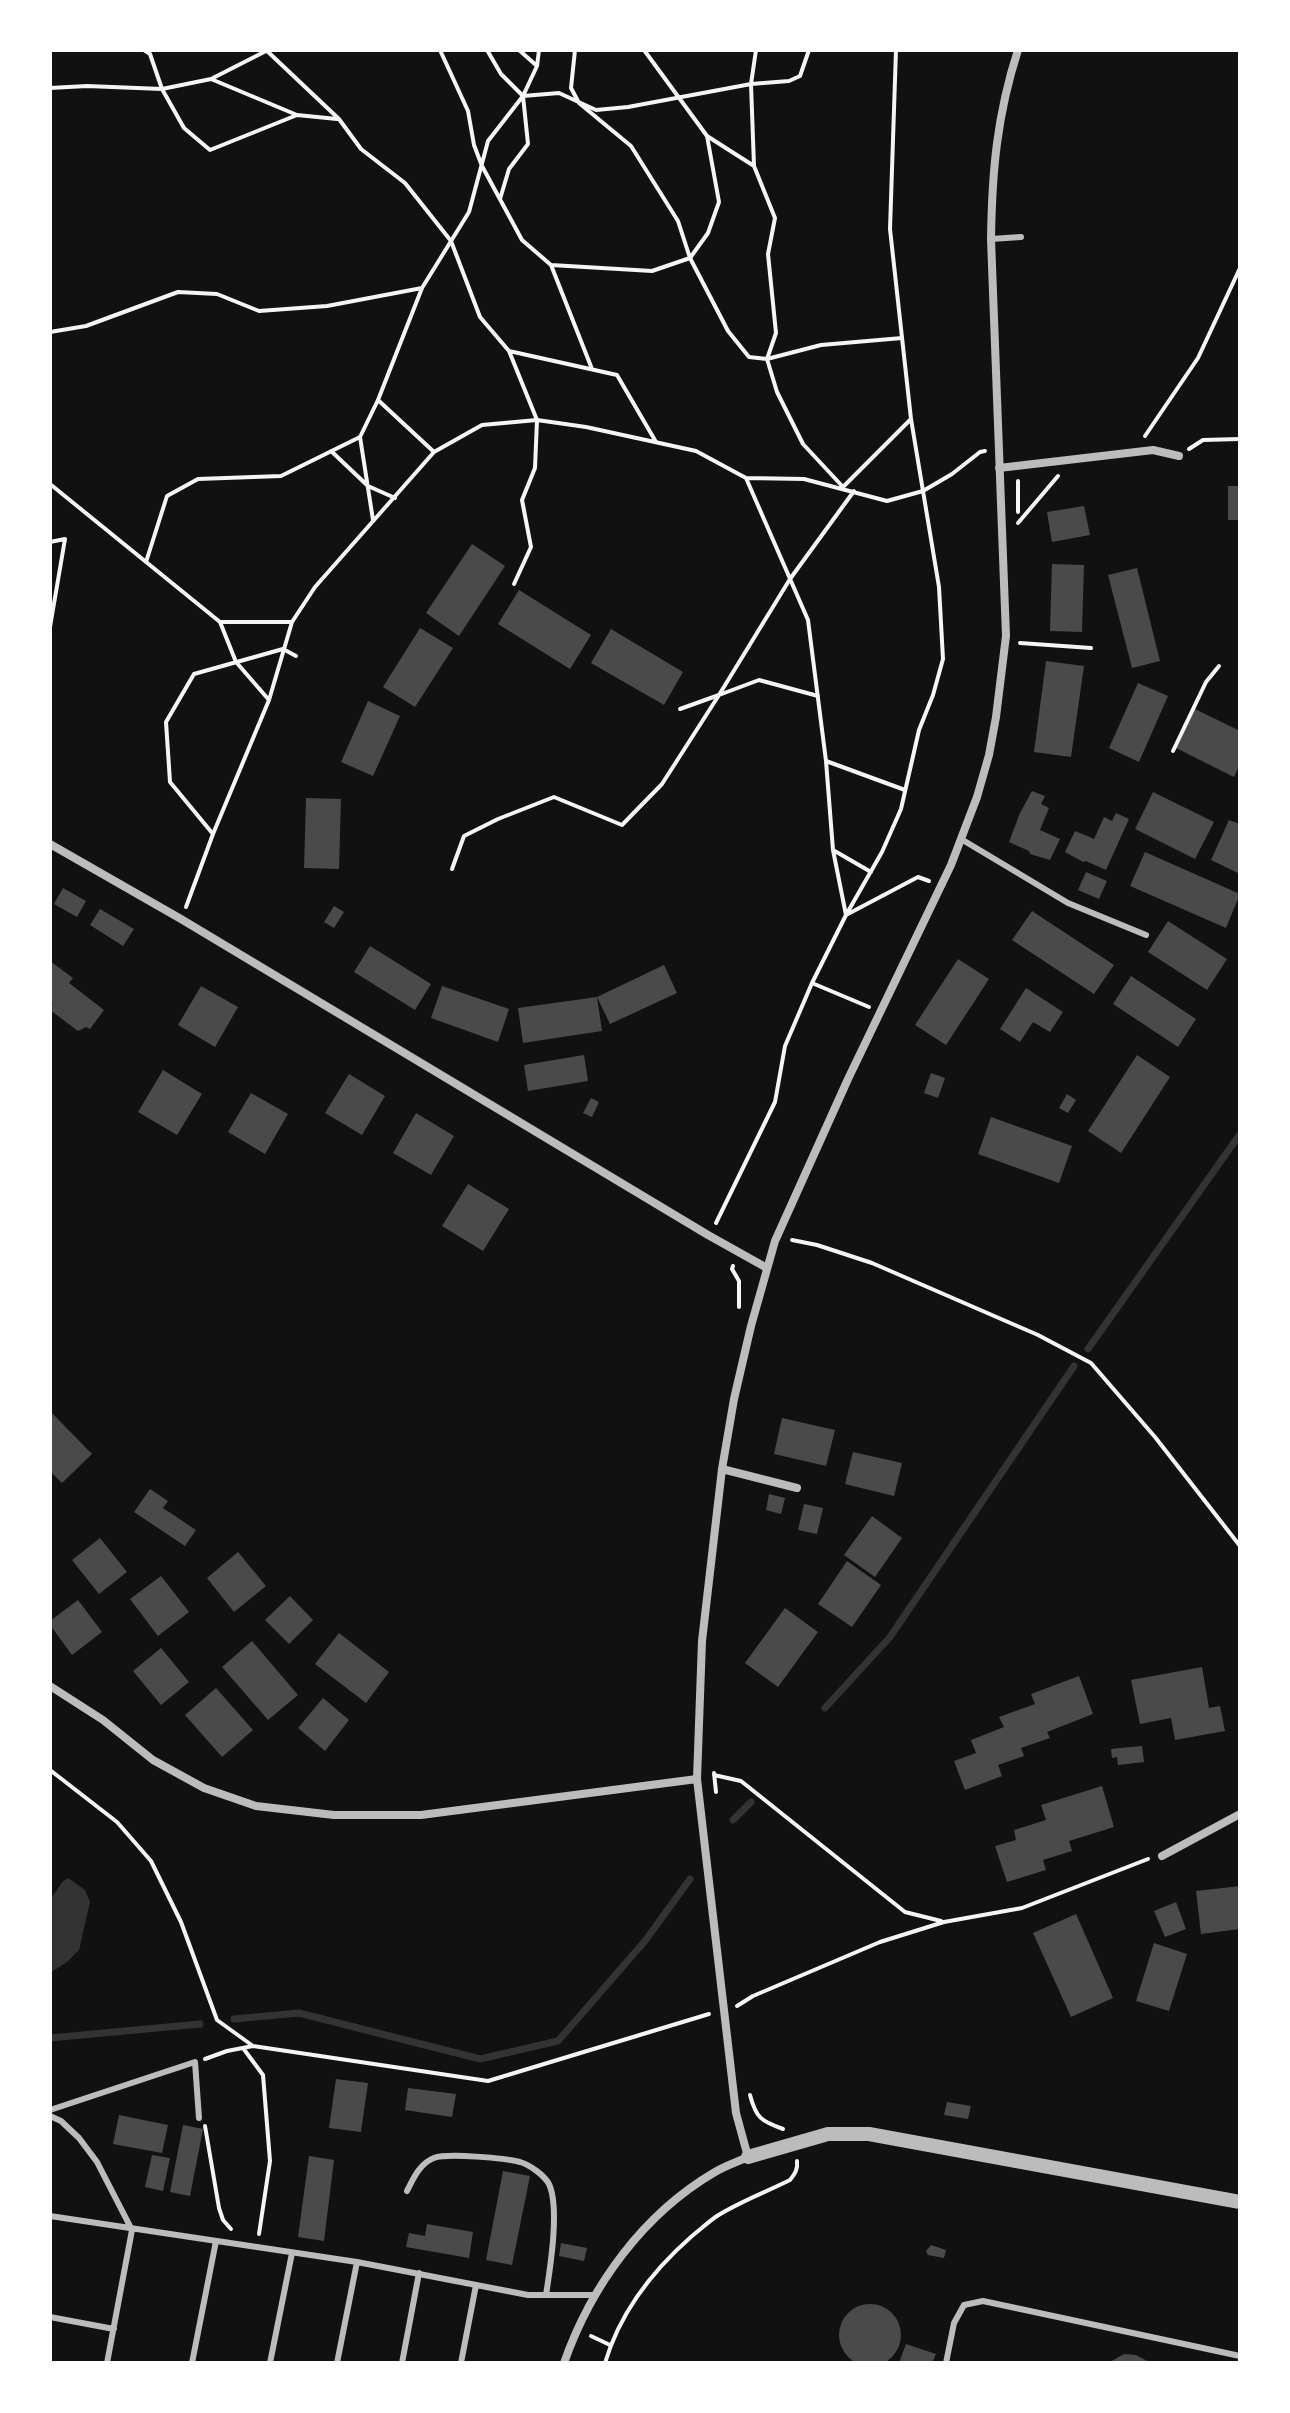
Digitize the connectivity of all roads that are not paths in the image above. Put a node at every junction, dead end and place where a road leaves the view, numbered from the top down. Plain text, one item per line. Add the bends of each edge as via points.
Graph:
1 (1018, 50) edge
2 (1021, 237) dead end
3 (991, 239) junction
4 (1179, 456) road end
5 (999, 468) junction
6 (961, 839) junction
7 (50, 844) edge
8 (1146, 935) dead end
9 (767, 1268) junction
10 (722, 1469) junction
11 (797, 1488) dead end
12 (50, 1686) edge
13 (697, 1779) junction
14 (1240, 1814) edge
15 (1162, 1856) road end
16 (50, 2113) edge
17 (199, 2118) road end
18 (748, 2157) junction
19 (407, 2191) dead end
20 (1240, 2202) edge
21 (50, 2216) edge
22 (132, 2230) junction
23 (216, 2241) junction
24 (292, 2253) junction
25 (357, 2262) junction
26 (419, 2273) junction
27 (476, 2285) junction
28 (546, 2295) junction
29 (593, 2295) junction
30 (50, 2317) edge
31 (114, 2329) junction
32 (1240, 2356) edge
33 (107, 2363) edge
34 (192, 2363) edge
35 (270, 2363) edge
36 (337, 2363) edge
37 (402, 2363) edge
38 (461, 2363) edge
39 (564, 2363) edge
40 (946, 2363) edge

1 - 3 street via 992,174
2 - 3 lane
3 - 5 street
4 - 5 street via 1153,450
5 - 6 street via 1006,636 989,755
6 - 8 lane via 1068,903
6 - 9 street via 848,1079
7 - 9 street
9 - 10 street
10 - 11 street
10 - 13 street via 702,1641
12 - 13 street via 153,1760 204,1788 256,1806 334,1815 421,1815
13 - 18 street via 736,2113
14 - 15 street
16 - 17 lane via 195,2062
16 - 22 lane via 97,2162
18 - 20 street via 828,2134 869,2134
18 - 29 street via 680,2197 620,2256
19 - 28 lane via 415,2173 442,2157 521,2162 538,2172 549,2183 553,2205
21 - 22 lane
22 - 23 lane
22 - 31 lane
23 - 24 lane
23 - 34 lane
24 - 25 lane
24 - 35 lane
25 - 26 lane
25 - 36 lane
26 - 27 lane
26 - 37 lane
27 - 28 lane
27 - 38 lane
28 - 29 lane
29 - 39 street
30 - 31 lane
31 - 33 lane
32 - 40 lane via 983,2301 964,2305 954,2323

